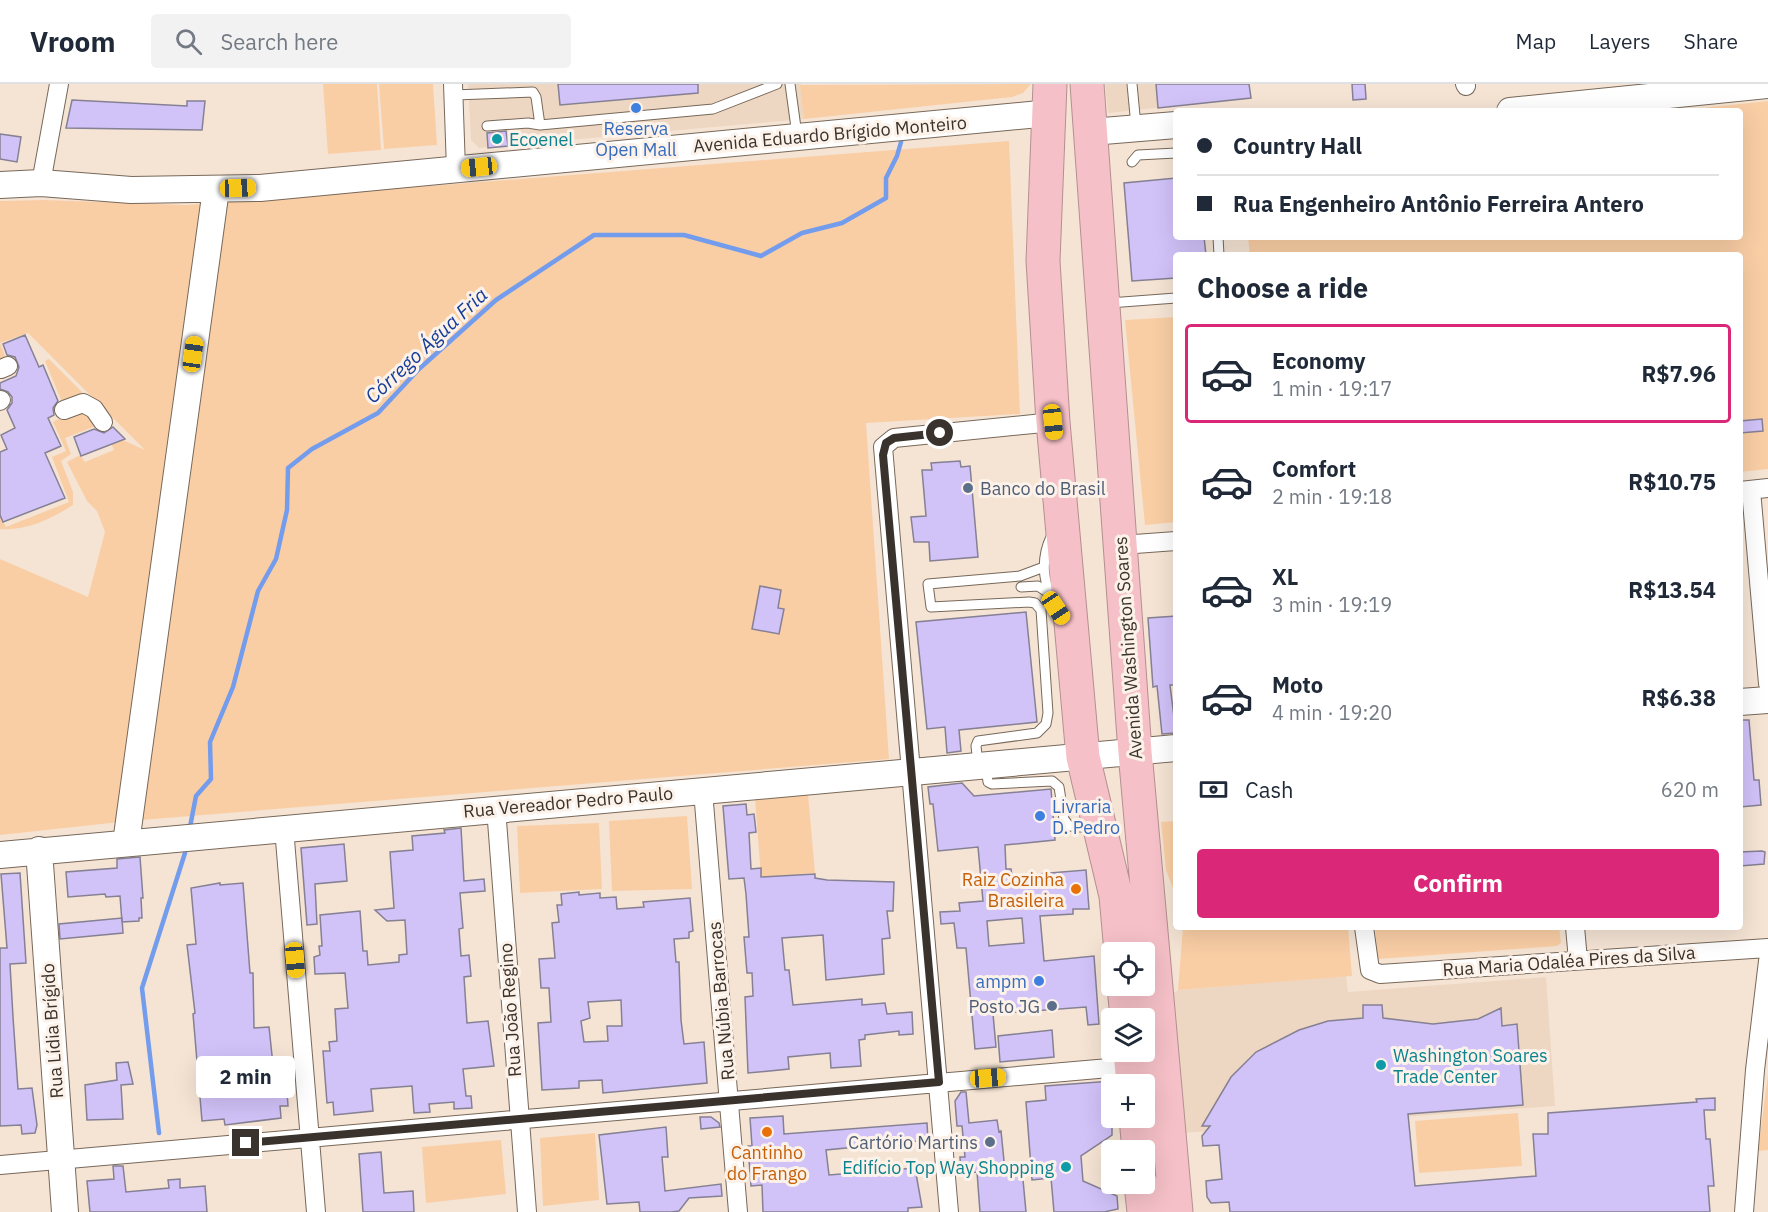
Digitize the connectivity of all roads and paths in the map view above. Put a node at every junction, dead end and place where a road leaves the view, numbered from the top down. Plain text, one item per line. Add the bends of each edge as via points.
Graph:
1 (59, 84) edge
2 (777, 84) edge
3 (790, 84) edge
4 (1087, 84) edge
5 (1132, 84) edge
6 (1768, 86) edge
7 (454, 89) edge
8 (1050, 99) edge
9 (1541, 108) edge
10 (540, 125) junction
11 (1173, 125) edge
12 (487, 126) dead end
13 (1091, 132) junction
14 (797, 136) junction
15 (1145, 138) junction
16 (1173, 152) edge
17 (1132, 162) dead end
18 (456, 169) junction
19 (41, 183) junction
20 (0, 185) edge
21 (216, 189) junction
22 (1173, 298) edge
23 (1103, 304) junction
24 (64, 410) dead end
25 (103, 422) dead end
26 (1053, 422) junction
27 (1753, 490) edge
28 (1062, 520) junction
29 (1173, 541) edge
30 (1121, 545) junction
31 (1044, 567) junction
32 (1021, 587) dead end
33 (1047, 592) junction
34 (1072, 632) junction
35 (1768, 684) edge
36 (1768, 700) edge
37 (1743, 702) edge
38 (1173, 748) edge
39 (1135, 752) junction
40 (1083, 757) junction
41 (982, 765) junction
42 (912, 771) junction
43 (703, 790) junction
44 (496, 808) junction
45 (1100, 827) junction
46 (284, 828) junction
47 (126, 843) junction
48 (39, 850) junction
49 (0, 855) edge
50 (1364, 930) edge
51 (1575, 930) edge
52 (1120, 942) edge
53 (1768, 948) edge
54 (1578, 960) junction
55 (1768, 961) edge
56 (1132, 1067) edge
57 (939, 1082) junction
58 (729, 1101) junction
59 (518, 1119) junction
60 (309, 1137) junction
61 (61, 1160) junction
62 (0, 1166) edge
63 (1142, 1194) edge
64 (66, 1212) edge
65 (316, 1212) edge
66 (527, 1212) edge
67 (738, 1212) edge
68 (949, 1212) edge
69 (1144, 1212) edge
70 (1176, 1212) edge
71 (1744, 1212) edge

1 - 19 street
2 - 10 lane via 712,109
3 - 14 lane
4 - 13 highway, Avenida Washington Soares
5 - 15 lane
6 - 9 street
7 - 10 lane via 532,92
7 - 18 street
8 - 14 street, Avenida Eduardo Brígido Monteiro
8 - 26 highway via 1043,261
10 - 12 lane
11 - 15 street
13 - 15 street
13 - 23 highway, Avenida Washington Soares
14 - 18 street, Avenida Eduardo Brígido Monteiro
15 - 16 lane
15 - 17 lane
18 - 21 street, Avenida Eduardo Brígido Monteiro
19 - 20 street, Avenida Eduardo Brígido Monteiro
19 - 21 street, Avenida Eduardo Brígido Monteiro via 131,190
21 - 47 street
22 - 23 lane
23 - 30 highway, Avenida Washington Soares
24 - 25 street via 83,403 94,409
26 - 28 highway
26 - 42 street via 894,438 884,447
27 - 35 street
28 - 31 lane via 1048,542
28 - 34 highway
29 - 30 street
30 - 39 highway, Avenida Washington Soares
31 - 33 lane
31 - 41 lane via 1020,576 928,584 931,607 1029,602 1041,610 1046,724 1036,733 978,741
32 - 33 lane via 1038,586
33 - 34 lane
34 - 40 highway
36 - 37 street
38 - 39 street, Rua Vereador Pedro Paulo
39 - 40 street, Rua Vereador Pedro Paulo
39 - 70 highway, Avenida Washington Soares
40 - 41 street, Rua Vereador Pedro Paulo
40 - 45 highway
41 - 42 street, Rua Vereador Pedro Paulo
41 - 45 lane via 992,784 1052,781 1059,787 1068,826
42 - 43 street, Rua Vereador Pedro Paulo
42 - 57 street
43 - 44 street, Rua Vereador Pedro Paulo
43 - 58 street, Rua Núbia Barrocas
44 - 46 street, Rua Vereador Pedro Paulo
44 - 59 street, Rua João Regino
45 - 52 highway via 1116,896
46 - 47 street, Rua Vereador Pedro Paulo
46 - 60 street
47 - 48 street, Rua Vereador Pedro Paulo
48 - 49 street, Rua Vereador Pedro Paulo
48 - 61 street, Rua Lídia Brígido
50 - 54 street, Rua Maria Odaléa Pires da Silva via 1370,970 1380,974
51 - 54 street
53 - 54 street, Rua Maria Odaléa Pires da Silva
55 - 71 street
56 - 57 street
57 - 58 street
57 - 68 street
58 - 59 street
58 - 67 street, Rua Núbia Barrocas
59 - 60 street
59 - 66 street, Rua João Regino
60 - 61 street
60 - 65 street
61 - 62 street
61 - 64 street, Rua Lídia Brígido
63 - 69 highway

